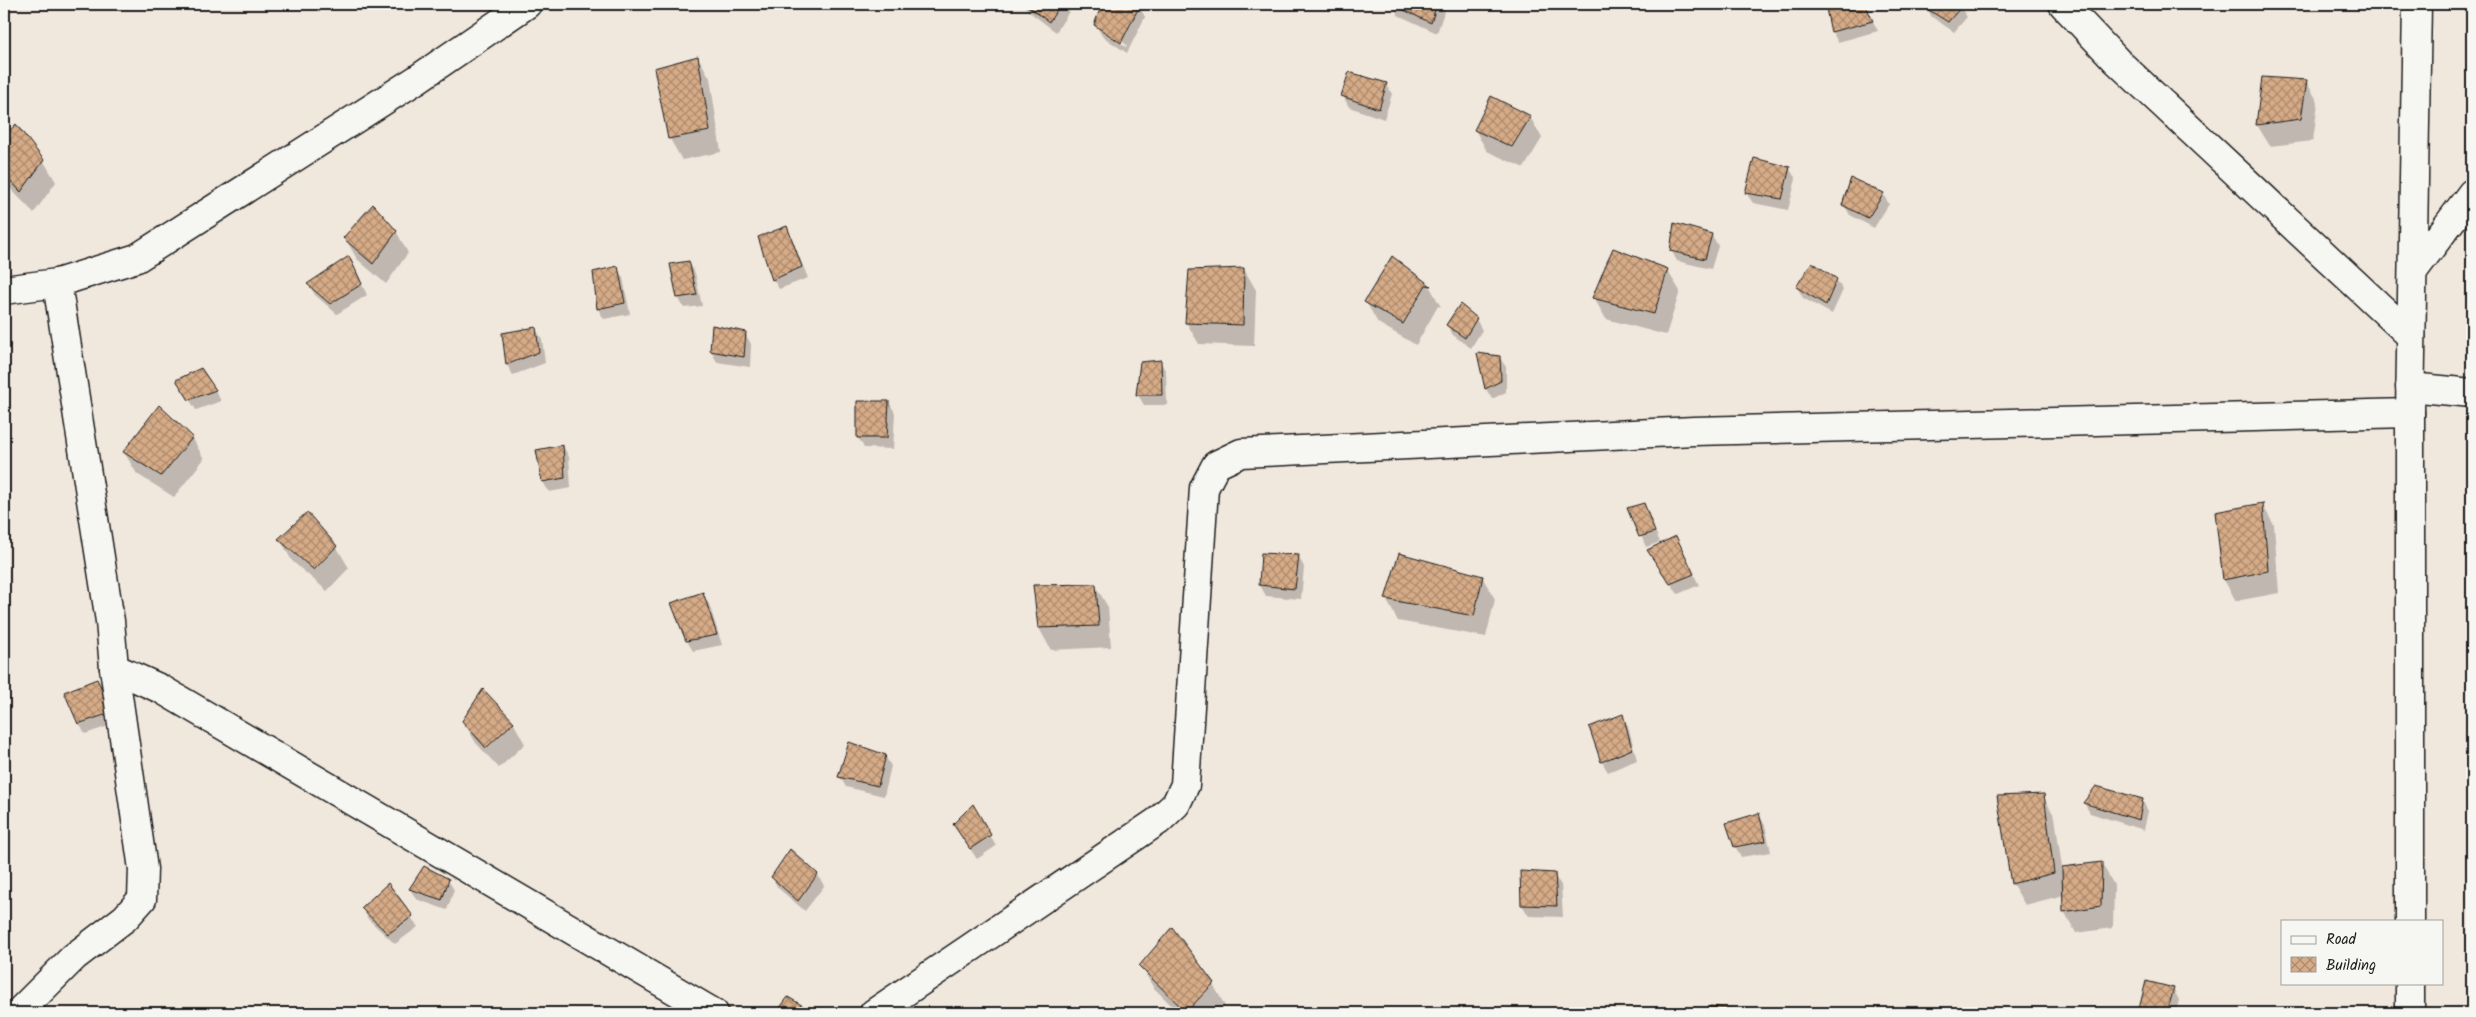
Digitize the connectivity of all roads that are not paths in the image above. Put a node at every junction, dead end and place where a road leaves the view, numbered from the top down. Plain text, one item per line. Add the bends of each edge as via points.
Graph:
1 (527, 4) edge
2 (2063, 4) edge
3 (2417, 4) edge
4 (2472, 193) edge
5 (2414, 270) junction
6 (57, 283) junction
7 (4, 290) edge
8 (2411, 336) junction
9 (2410, 387) junction
10 (2472, 393) edge
11 (2410, 414) junction
12 (114, 668) junction
13 (2410, 920) edge
14 (2410, 984) edge
15 (18, 1013) edge
16 (714, 1013) edge
17 (874, 1013) edge
18 (2410, 1013) edge

1 - 6 street via 416,80 137,258
2 - 8 street via 2117,62
3 - 5 street
4 - 5 street
5 - 8 street
6 - 7 street
6 - 12 street via 110,621
8 - 9 street
9 - 10 street
9 - 11 street
11 - 13 street
11 - 17 street via 1694,432 1240,453 1216,465 1204,488 1185,785 1176,804 1158,821
12 - 15 street via 143,869 142,899 125,918 74,957
12 - 16 street via 161,689
14 - 18 street

